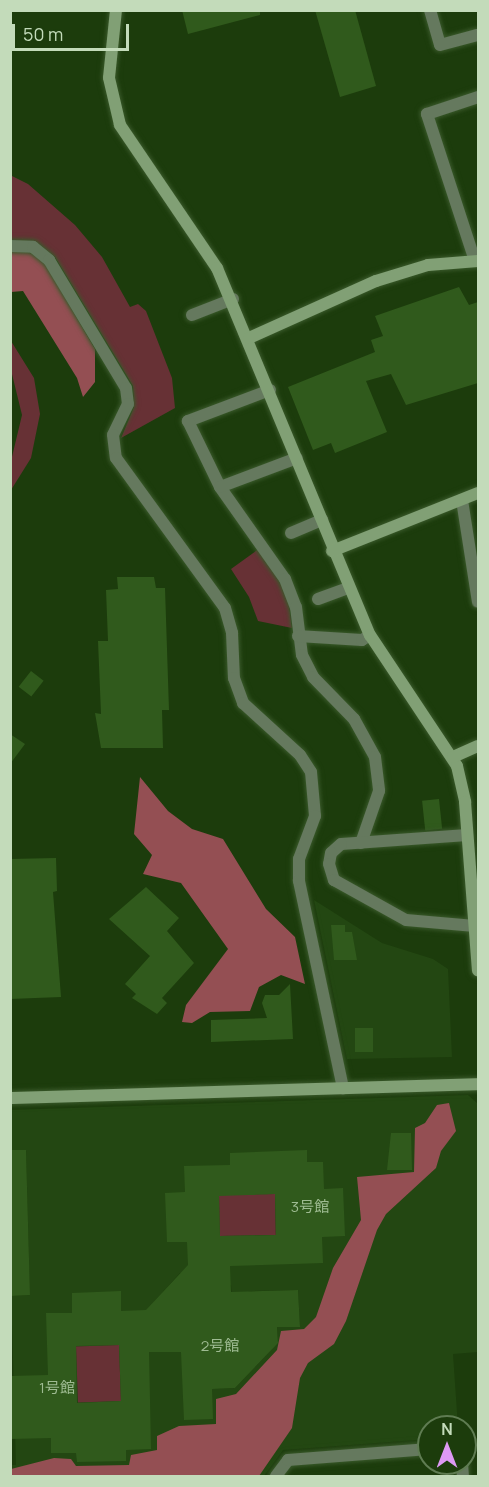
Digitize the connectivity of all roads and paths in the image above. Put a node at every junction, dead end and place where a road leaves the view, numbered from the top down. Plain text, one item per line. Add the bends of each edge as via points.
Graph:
1 (116, 10) edge
2 (430, 10) edge
3 (478, 34) edge
4 (478, 97) edge
5 (10, 246) edge
6 (477, 261) edge
7 (233, 299) junction
8 (192, 315) dead end
9 (249, 338) junction
10 (270, 390) junction
11 (297, 458) junction
12 (220, 487) junction
13 (478, 493) edge
14 (462, 500) junction
15 (322, 520) junction
16 (291, 533) dead end
17 (332, 551) junction
18 (349, 588) junction
19 (318, 599) dead end
20 (478, 602) edge
21 (370, 635) junction
22 (298, 636) junction
23 (478, 746) edge
24 (453, 758) junction
25 (478, 801) edge
26 (465, 802) junction
27 (467, 835) junction
28 (361, 843) junction
29 (477, 932) edge
30 (478, 970) edge
31 (478, 1084) edge
32 (343, 1088) junction
33 (10, 1098) edge
34 (417, 1450) edge
35 (276, 1476) edge

1 - 7 street via 109,78 120,125
2 - 3 street via 440,45
4 - 6 street via 427,114
5 - 32 street via 33,247 49,260 126,388 128,404 112,441 116,458 225,608 232,633 234,678 243,703 300,755 311,772 315,816 299,859 299,881
6 - 9 street via 428,265 386,278
7 - 8 street
7 - 9 street
9 - 10 street
10 - 11 street
10 - 12 street via 188,421
11 - 12 street
11 - 15 street
12 - 22 street via 285,579 296,607
13 - 14 street
14 - 17 street
14 - 20 street
15 - 16 street
15 - 17 street
17 - 18 street
18 - 19 street
18 - 21 street
21 - 22 street via 362,640
21 - 24 street
22 - 28 street via 313,677 354,719 380,770 379,791
23 - 24 street
24 - 26 street
25 - 26 street
26 - 27 street
27 - 28 street
27 - 29 street
28 - 29 street via 334,848 329,858 334,880 406,920
29 - 30 street
31 - 32 street
32 - 33 street
34 - 35 street via 288,1460

